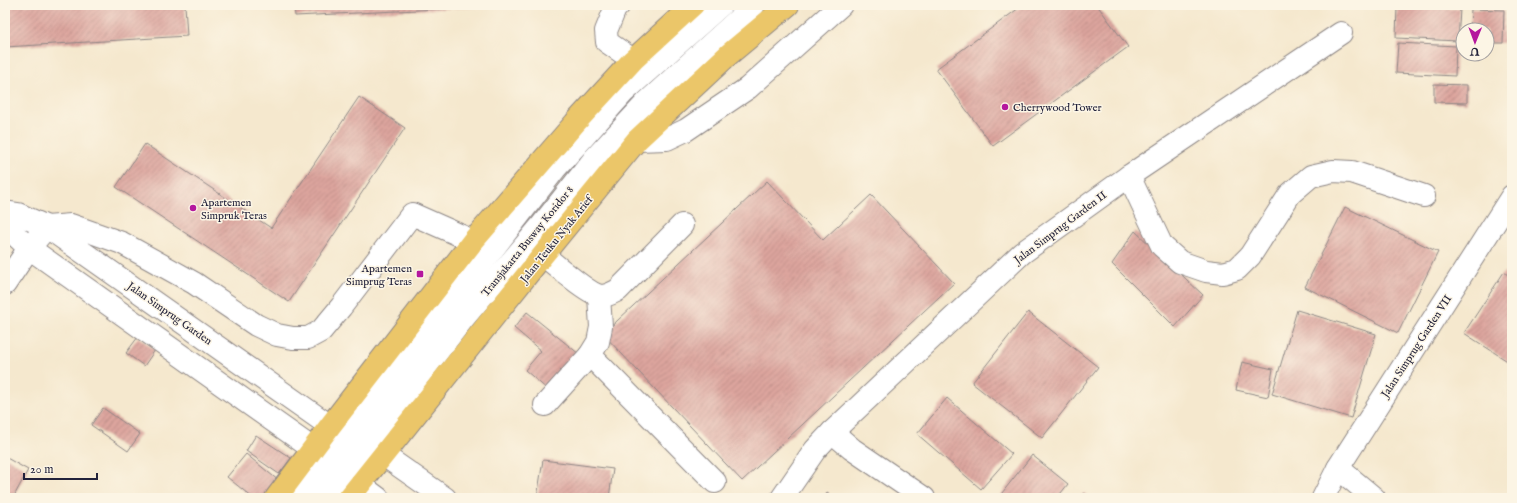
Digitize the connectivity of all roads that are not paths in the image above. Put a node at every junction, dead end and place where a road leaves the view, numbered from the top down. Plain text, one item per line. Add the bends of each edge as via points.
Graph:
1 (619, 5) edge
2 (693, 5) edge
3 (721, 5) edge
4 (754, 5) edge
5 (788, 5) edge
6 (841, 5) edge
7 (1341, 33) dead end
8 (633, 60) junction
9 (637, 140) junction
10 (1129, 176) junction
11 (1424, 196) dead end
12 (1512, 196) edge
13 (5, 212) edge
14 (5, 217) edge
15 (682, 225) dead end
16 (47, 226) junction
17 (473, 241) junction
18 (30, 248) junction
19 (543, 255) junction
20 (5, 284) edge
21 (599, 296) junction
22 (590, 355) junction
23 (545, 405) dead end
24 (330, 426) junction
25 (832, 432) junction
26 (313, 449) junction
27 (382, 454) junction
28 (1338, 468) junction
29 (714, 482) dead end
30 (354, 491) edge
31 (276, 498) edge
32 (302, 498) edge
33 (324, 498) edge
34 (378, 498) edge
35 (445, 498) edge
36 (782, 498) edge
37 (924, 498) edge
38 (1323, 498) edge
39 (1374, 498) edge

1 - 8 street via 606,32 607,42
2 - 8 highway
3 - 32 street, Transjakarta Busway Koridor 8 via 624,92 555,169
4 - 33 street, Transjakarta Busway Koridor 8 via 647,102 594,159 463,319
5 - 9 highway, Jalan Teuku Nyak Arief via 728,55
6 - 9 street via 748,88 686,130 667,138
7 - 10 street, Jalan Simprug Garden II
8 - 17 highway
9 - 19 highway, Jalan Teuku Nyak Arief
10 - 11 street via 1162,246 1180,262 1206,271 1223,273 1237,269 1250,256 1290,194 1311,176 1333,171 1352,172
10 - 25 street, Jalan Simprug Garden II via 1022,253
12 - 28 street, Jalan Simprug Garden VII
13 - 16 street, Jalan Simprug Garden via 18,214
14 - 18 street via 14,234
15 - 21 street via 618,290 609,295
16 - 17 street via 71,225 122,244 194,283 256,325 278,335 293,338 308,338 321,331 412,214
16 - 18 street
16 - 24 street, Jalan Simprug Garden
17 - 24 highway
18 - 20 street
18 - 26 street
19 - 21 street via 572,279
19 - 27 highway, Jalan Teuku Nyak Arief
21 - 22 street via 601,326 598,342
22 - 23 street
22 - 29 street
24 - 26 highway
25 - 36 street, Jalan Simprug Garden II via 815,450
25 - 37 street via 852,449
26 - 31 highway
27 - 30 highway, Jalan Teuku Nyak Arief
27 - 35 street
28 - 38 street, Jalan Simprug Garden VII
28 - 39 street
30 - 34 street

